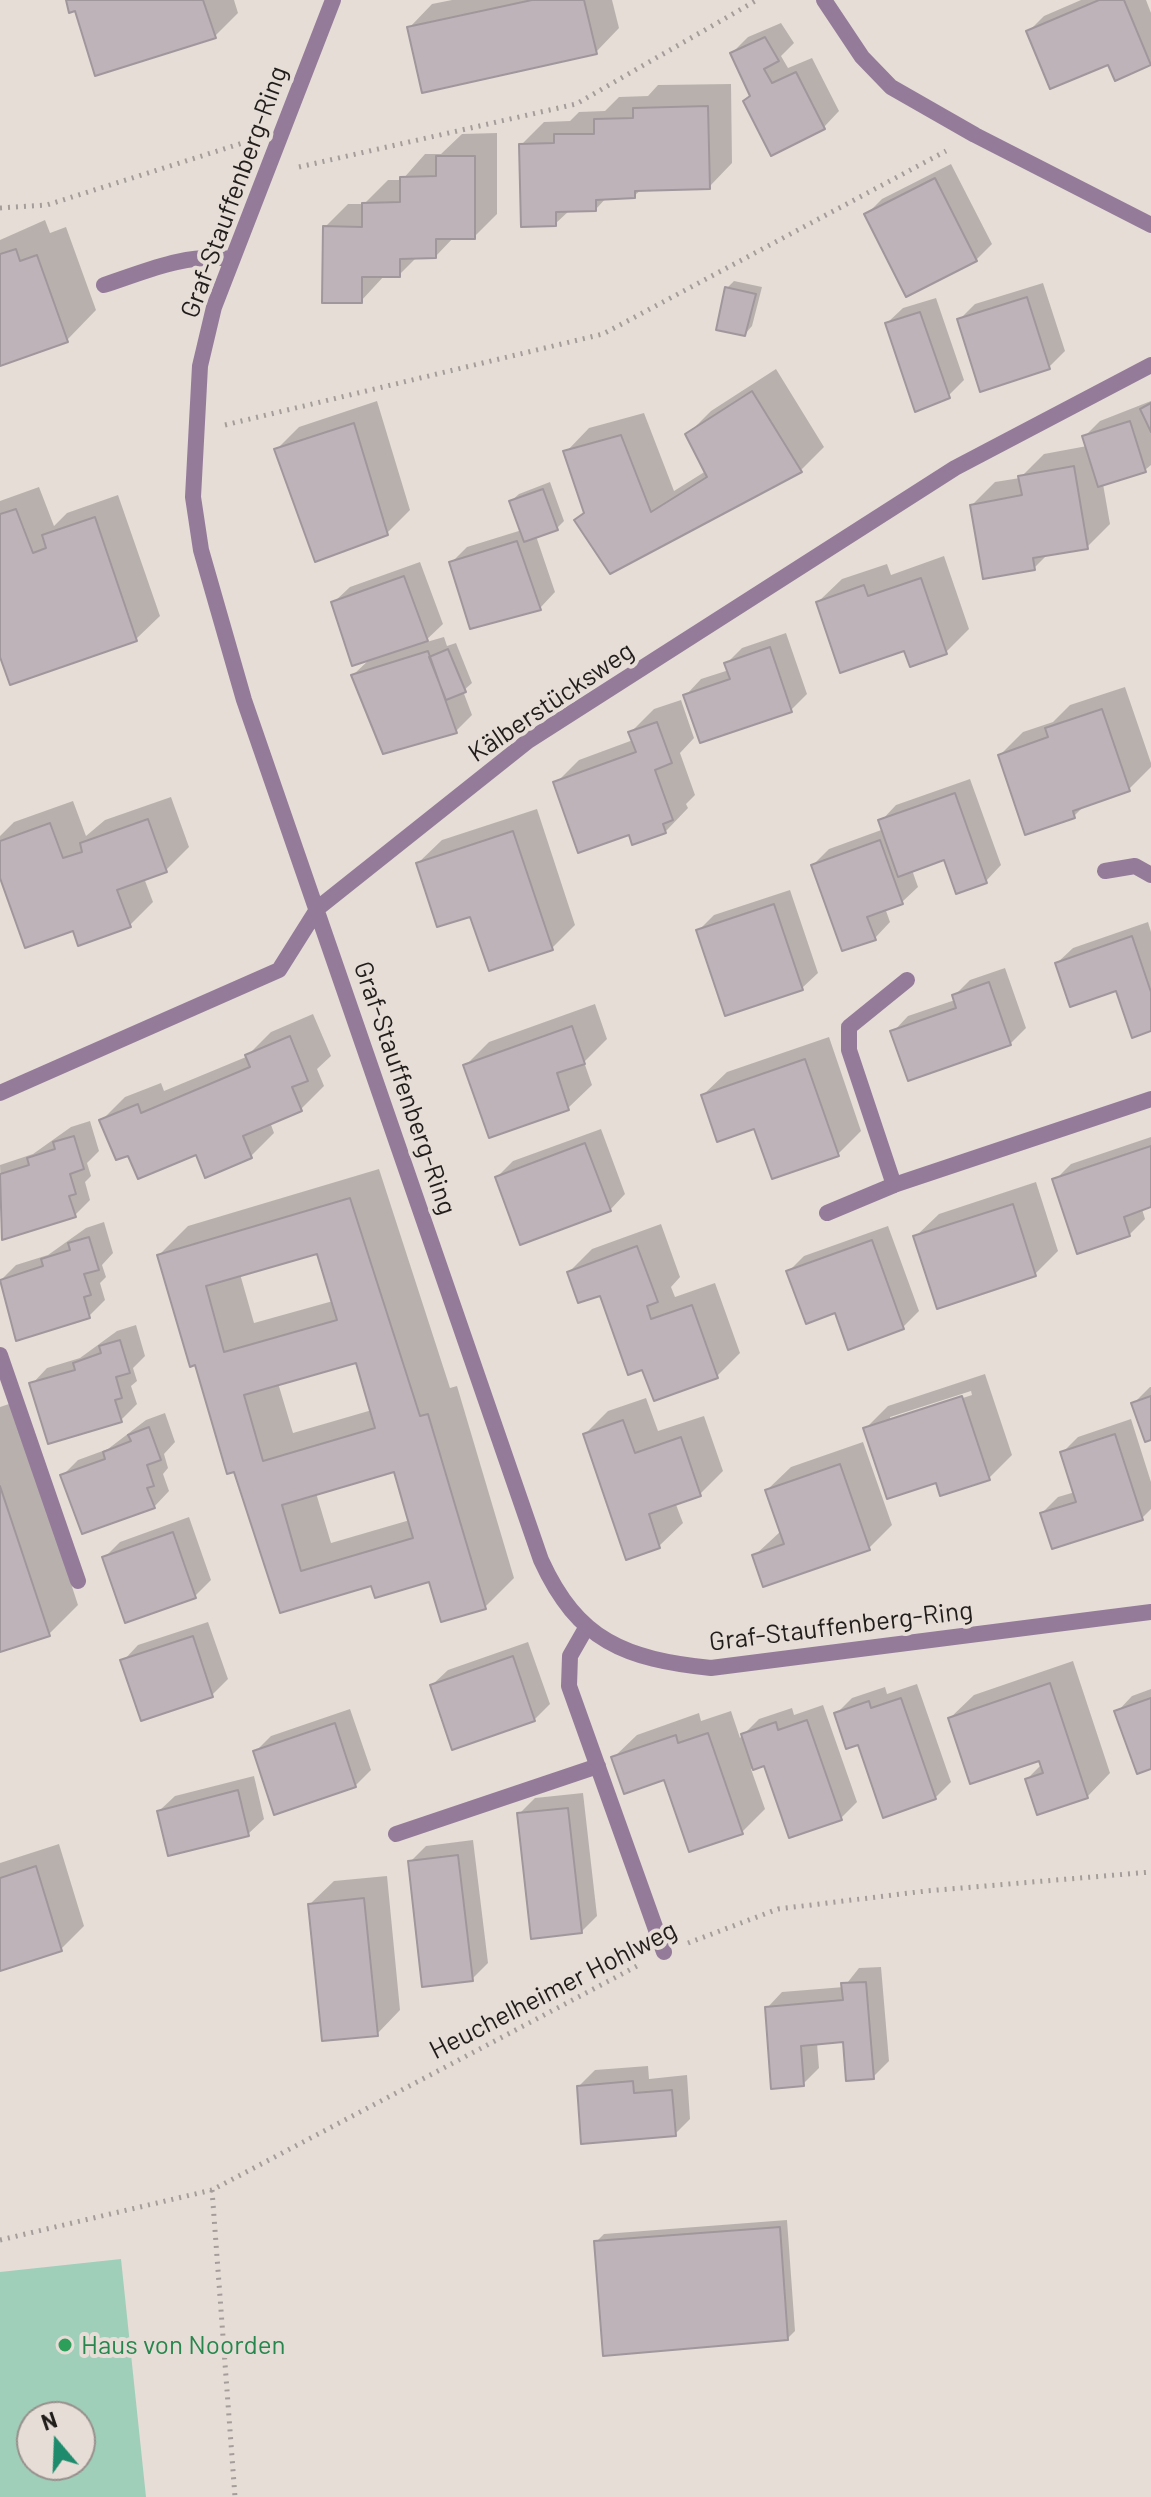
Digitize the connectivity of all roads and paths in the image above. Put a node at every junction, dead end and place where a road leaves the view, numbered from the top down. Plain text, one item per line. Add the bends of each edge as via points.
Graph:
1 (333, 0) edge
2 (757, 0) edge
3 (824, 0) edge
4 (279, 131) junction
5 (975, 135) junction
6 (263, 175) junction
7 (0, 208) edge
8 (1151, 225) edge
9 (231, 259) junction
10 (104, 285) dead end
11 (1151, 365) edge
12 (196, 432) junction
13 (1105, 871) dead end
14 (1151, 875) edge
15 (318, 908) junction
16 (907, 980) dead end
17 (0, 1093) edge
18 (1151, 1099) edge
19 (894, 1185) junction
20 (827, 1213) dead end
21 (0, 1355) edge
22 (78, 1581) dead end
23 (1151, 1612) edge
24 (586, 1628) junction
25 (598, 1766) junction
26 (396, 1834) dead end
27 (1151, 1872) edge
28 (664, 1952) junction
29 (212, 2190) junction
30 (0, 2240) edge
31 (235, 2497) edge

1 - 4 street, Graf-Stauffenberg-Ring
2 - 6 path via 576,104
3 - 5 street via 862,57 891,87
4 - 6 street, Graf-Stauffenberg-Ring
4 - 7 path via 47,205
5 - 8 street
5 - 12 path via 603,334
6 - 9 street, Graf-Stauffenberg-Ring
9 - 10 street via 181,259
9 - 12 street, Graf-Stauffenberg-Ring via 200,366
11 - 15 street, Kälberstücksweg via 955,468 528,741
12 - 15 street, Graf-Stauffenberg-Ring via 193,497 201,550 244,700
13 - 14 street via 1135,866
15 - 17 street, Kälberstücksweg via 279,970
15 - 24 street, Graf-Stauffenberg-Ring via 541,1560 556,1592
16 - 19 street via 849,1027 849,1050
18 - 19 street
19 - 20 street
21 - 22 street
23 - 24 street, Graf-Stauffenberg-Ring via 711,1668 667,1663 626,1650
24 - 25 street via 570,1656 569,1686
25 - 26 street
25 - 28 street
27 - 28 path, Heuchelheimer Hohlweg via 778,1909
28 - 29 path, Heuchelheimer Hohlweg
29 - 30 path, Heuchelheimer Hohlweg
29 - 31 path

